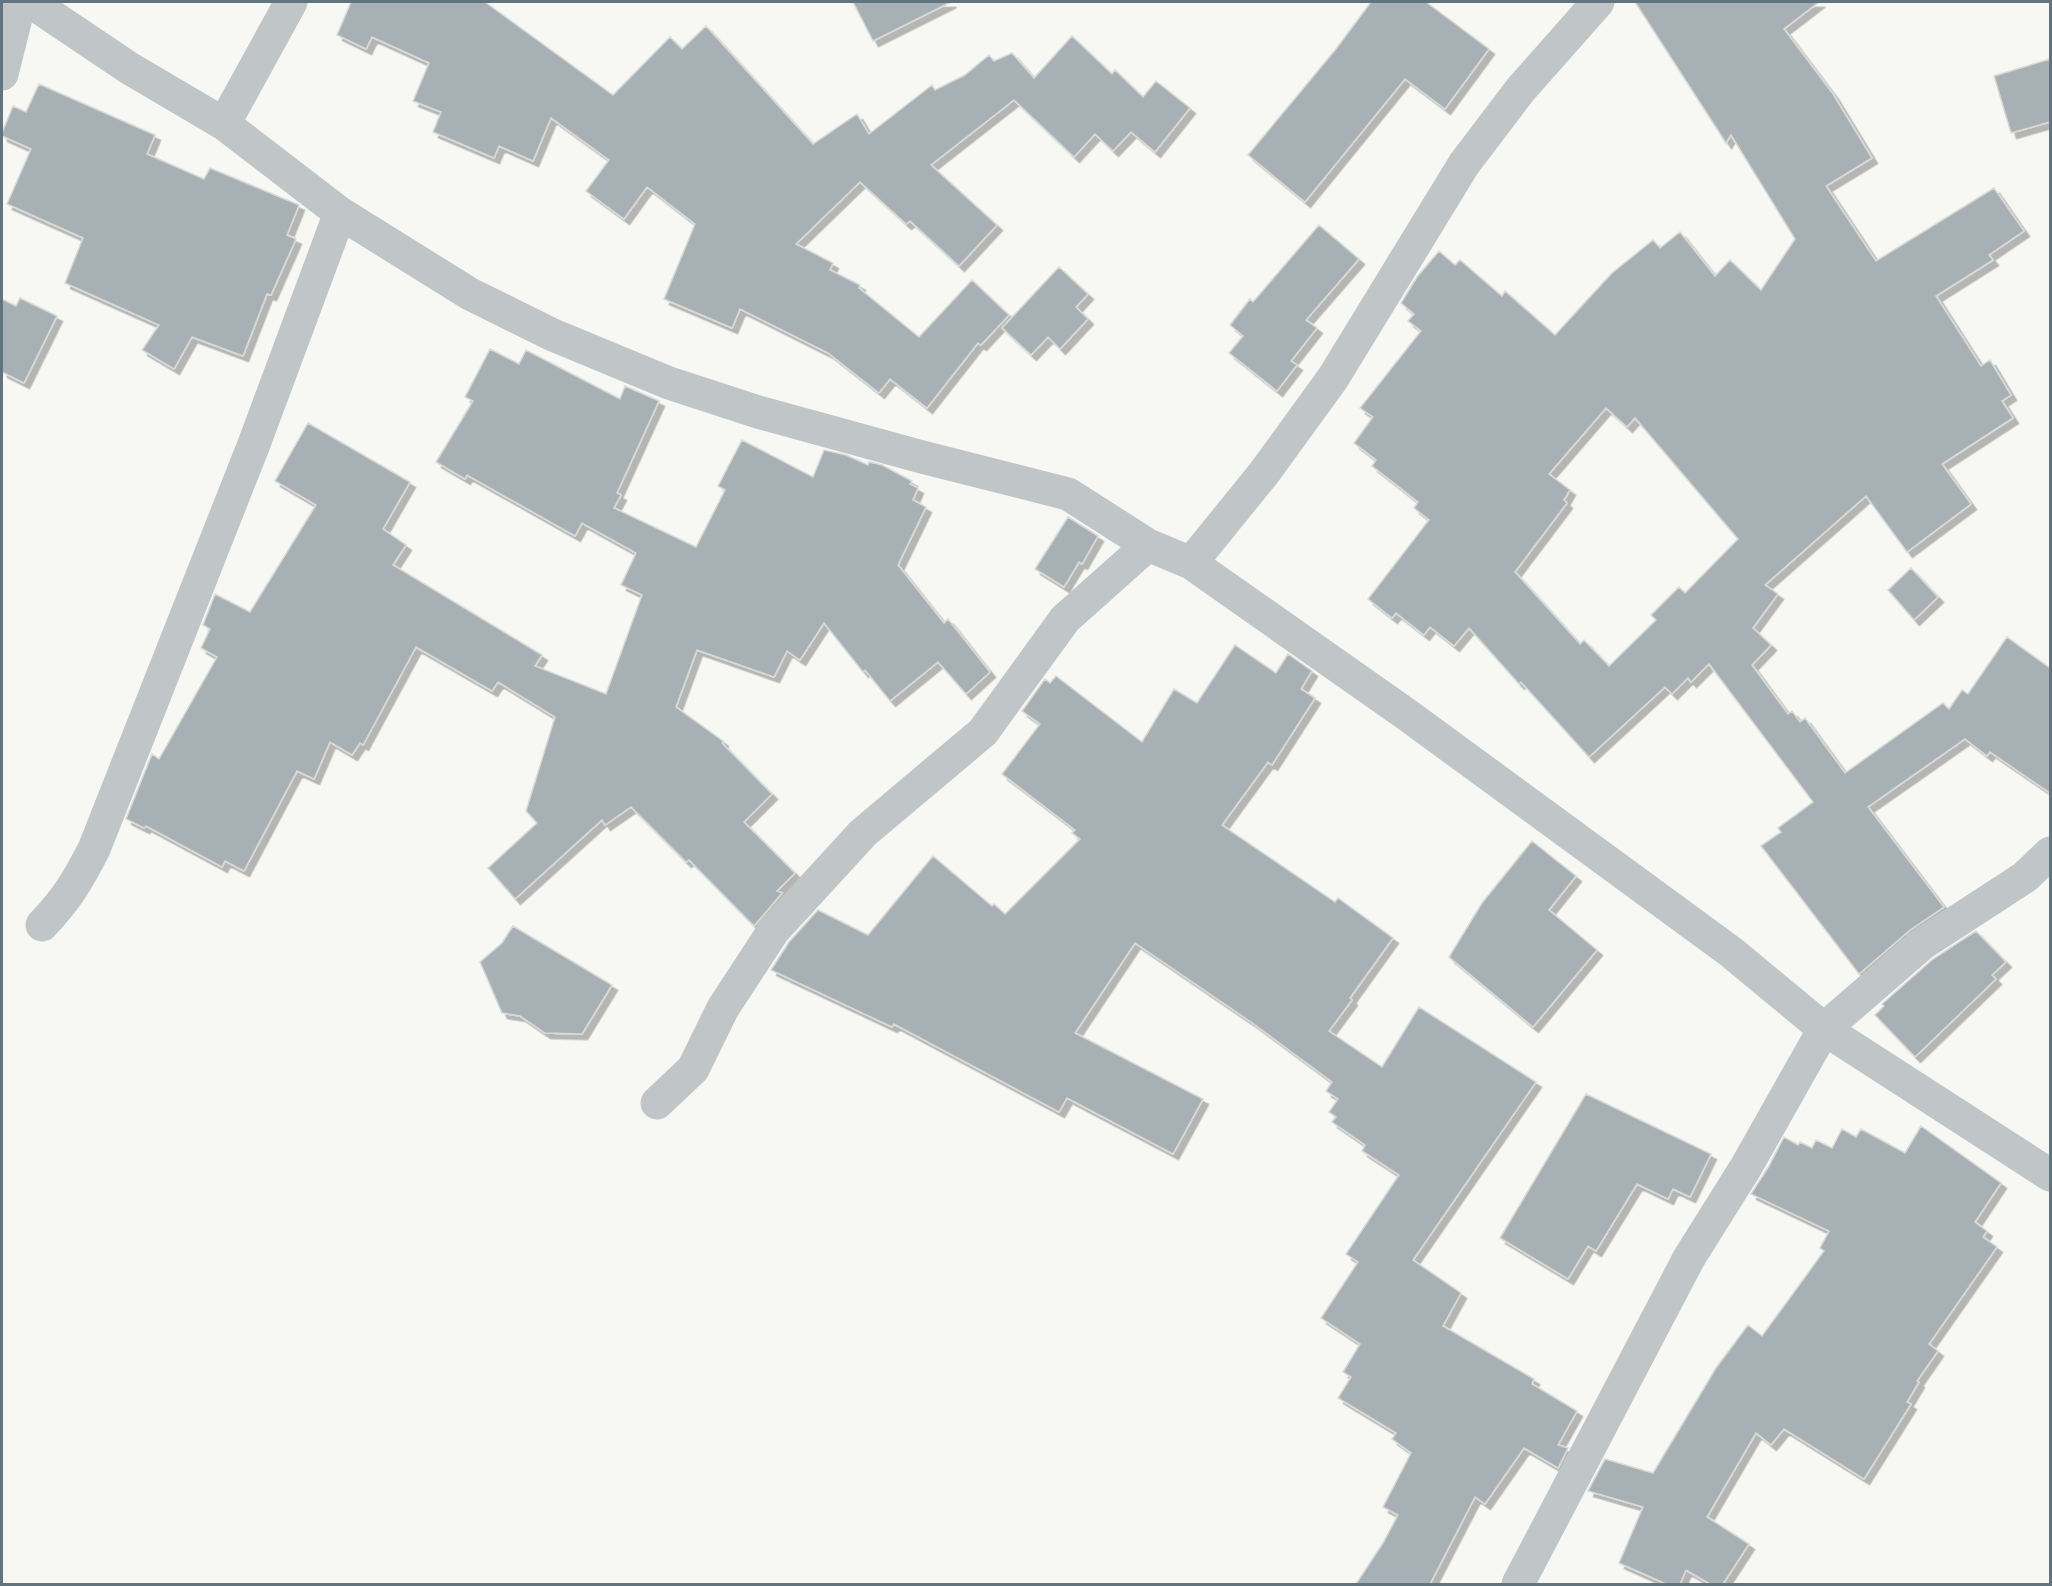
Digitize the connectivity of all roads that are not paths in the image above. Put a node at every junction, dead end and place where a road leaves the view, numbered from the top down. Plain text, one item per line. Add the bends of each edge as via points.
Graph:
1 (20, 2) edge
2 (31, 2) edge
3 (291, 2) edge
4 (1598, 2) edge
5 (2, 74) edge
6 (224, 124) junction
7 (340, 213) junction
8 (1148, 545) junction
9 (1191, 564) junction
10 (2050, 853) edge
11 (42, 925) dead end
12 (1824, 1029) junction
13 (657, 1103) dead end
14 (2050, 1175) edge
15 (1518, 1584) edge

1 - 5 street
2 - 6 street via 129,68
3 - 6 street
4 - 9 street via 1521,89 1464,164 1333,378
6 - 7 street
7 - 8 street via 470,294 553,335 669,383 758,412 1068,494
7 - 11 street via 254,444 94,849 77,883
8 - 9 street
8 - 13 street via 1065,619 983,732 863,833 774,930 723,1008 693,1069
9 - 12 street via 1406,714 1731,952
10 - 12 street via 2025,877 1922,944
12 - 14 street
12 - 15 street via 1689,1258

